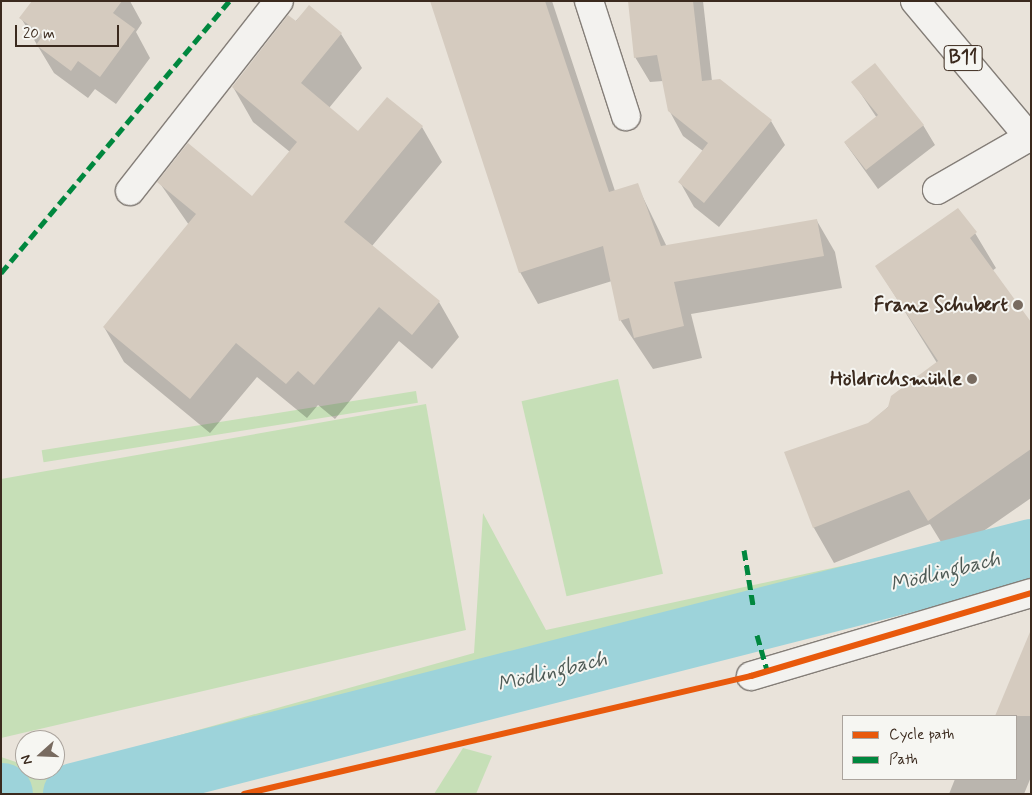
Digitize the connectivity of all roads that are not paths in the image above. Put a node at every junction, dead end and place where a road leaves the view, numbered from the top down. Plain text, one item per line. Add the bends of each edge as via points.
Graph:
1 (279, 1) edge
2 (589, 1) edge
3 (916, 1) edge
4 (626, 116) dead end
5 (1030, 138) edge
6 (938, 190) dead end
7 (130, 191) dead end
8 (1031, 594) edge
9 (751, 676) dead end

1 - 7 street
2 - 4 street
3 - 5 street, B11
5 - 6 street
8 - 9 street

